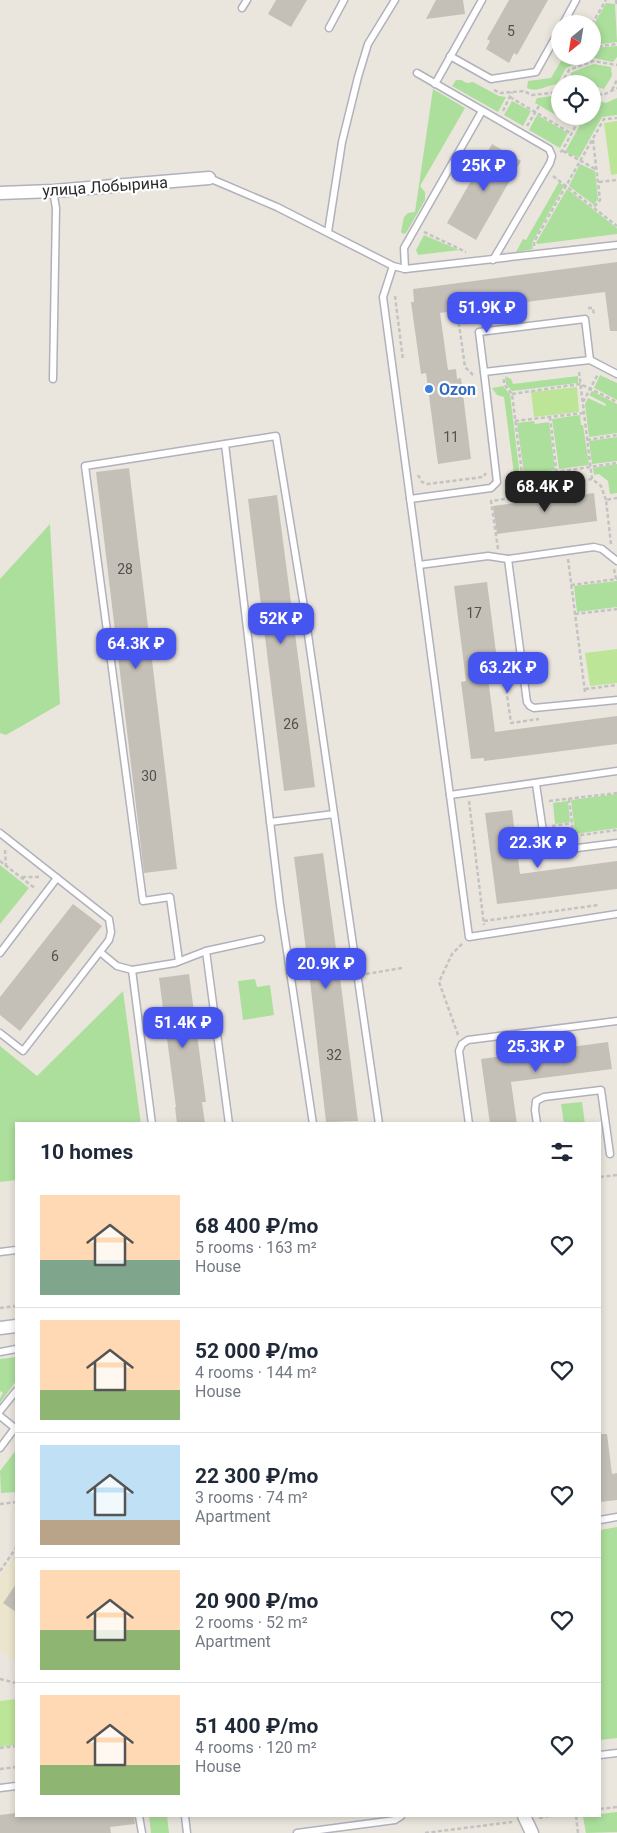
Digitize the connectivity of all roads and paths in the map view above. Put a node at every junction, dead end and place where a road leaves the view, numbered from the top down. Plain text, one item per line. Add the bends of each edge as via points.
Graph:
1 (247, 0) edge
2 (344, 0) edge
3 (395, 0) edge
4 (482, 0) edge
5 (576, 0) edge
6 (606, 0) edge
7 (616, 0) edge
8 (617, 6) edge
9 (242, 8) dead end
10 (568, 15) edge
11 (597, 15) edge
12 (329, 28) dead end
13 (617, 44) edge
14 (551, 45) edge
15 (601, 46) edge
16 (450, 56) junction
17 (601, 62) edge
18 (583, 65) edge
19 (617, 65) edge
20 (417, 73) dead end
21 (566, 75) edge
22 (617, 80) edge
23 (435, 84) junction
24 (617, 88) edge
25 (611, 91) junction
26 (512, 92) dead end
27 (601, 95) edge
28 (510, 97) junction
29 (538, 106) dead end
30 (482, 111) junction
31 (535, 112) junction
32 (617, 118) edge
33 (498, 120) junction
34 (577, 125) edge
35 (522, 134) junction
36 (572, 134) junction
37 (592, 139) junction
38 (562, 151) junction
39 (552, 156) junction
40 (579, 161) junction
41 (597, 170) junction
42 (545, 171) junction
43 (209, 178) joint
44 (617, 180) edge
45 (598, 182) junction
46 (566, 186) junction
47 (52, 191) junction
48 (0, 193) edge
49 (594, 208) junction
50 (617, 226) edge
51 (416, 228) junction
52 (328, 232) junction
53 (617, 245) edge
54 (535, 255) junction
55 (493, 260) junction
56 (471, 262) junction
57 (393, 266) junction
58 (404, 268) junction
59 (394, 290) dead end
60 (584, 309) dead end
61 (594, 317) dead end
62 (478, 322) dead end
63 (590, 360) junction
64 (578, 361) junction
65 (603, 366) junction
66 (404, 368) dead end
67 (503, 370) junction
68 (484, 372) junction
69 (617, 374) edge
70 (476, 378) dead end
71 (53, 379) dead end
72 (580, 384) junction
73 (591, 389) junction
74 (512, 394) junction
75 (617, 402) edge
76 (583, 403) junction
77 (584, 413) junction
78 (550, 417) junction
79 (515, 421) junction
80 (617, 435) edge
81 (587, 440) junction
82 (225, 444) junction
83 (617, 462) edge
84 (488, 467) dead end
85 (591, 467) junction
86 (557, 471) junction
87 (486, 472) junction
88 (418, 475) dead end
89 (522, 476) junction
90 (592, 480) junction
91 (498, 482) junction
92 (558, 485) junction
93 (524, 490) junction
94 (617, 498) edge
95 (410, 499) junction
96 (606, 500) junction
97 (567, 550) junction
98 (508, 559) junction
99 (615, 561) edge
100 (419, 565) junction
101 (616, 579) edge
102 (571, 585) junction
103 (617, 609) edge
104 (575, 614) junction
105 (617, 685) edge
106 (585, 689) junction
107 (617, 700) edge
108 (587, 704) junction
109 (617, 771) edge
110 (536, 784) junction
111 (467, 792) junction
112 (617, 793) edge
113 (450, 795) junction
114 (569, 799) junction
115 (539, 803) junction
116 (334, 814) junction
117 (270, 822) junction
118 (572, 823) junction
119 (543, 828) junction
120 (617, 830) edge
121 (1, 836) edge
122 (574, 836) junction
123 (617, 843) edge
124 (575, 848) junction
125 (0, 861) edge
126 (58, 878) junction
127 (43, 895) junction
128 (598, 905) dead end
129 (617, 914) edge
130 (484, 921) junction
131 (485, 935) junction
132 (469, 937) junction
133 (261, 939) dead end
134 (206, 951) junction
135 (100, 952) junction
136 (0, 953) edge
137 (179, 962) junction
138 (402, 968) dead end
139 (132, 970) junction
140 (358, 976) junction
141 (616, 1021) edge
142 (617, 1030) edge
143 (0, 1033) edge
144 (462, 1044) junction
145 (152, 1122) edge
146 (229, 1122) edge
147 (313, 1122) edge
148 (379, 1122) edge
149 (469, 1122) edge
150 (537, 1122) edge
151 (610, 1154) dead end
152 (617, 1175) edge
153 (601, 1177) edge
154 (15, 1250) edge
155 (0, 1252) edge
156 (15, 1306) edge
157 (0, 1308) edge
158 (15, 1326) edge
159 (0, 1328) edge
160 (15, 1350) edge
161 (0, 1352) edge
162 (15, 1392) edge
163 (0, 1411) edge
164 (0, 1416) edge
165 (15, 1427) edge
166 (15, 1429) edge
167 (0, 1448) edge
168 (15, 1502) edge
169 (0, 1504) edge
170 (617, 1517) edge
171 (601, 1520) edge
172 (15, 1549) edge
173 (0, 1571) edge
174 (0, 1679) edge
175 (15, 1683) edge
176 (15, 1746) edge
177 (0, 1748) edge
178 (617, 1752) edge
179 (601, 1755) edge
180 (15, 1767) edge
181 (0, 1769) edge
182 (15, 1786) edge
183 (0, 1788) edge
184 (617, 1807) edge
185 (601, 1809) edge
186 (139, 1817) edge
187 (185, 1817) edge
188 (400, 1817) edge
189 (537, 1817) edge
190 (576, 1817) edge
191 (524, 1818) edge
192 (142, 1833) edge
193 (187, 1833) edge
194 (297, 1833) edge
195 (425, 1833) edge
196 (532, 1833) edge
197 (578, 1833) edge

1 - 9 lane
2 - 12 lane
3 - 52 lane via 368,44 358,77 342,142
4 - 16 lane
5 - 10 lane
6 - 11 path
7 - 8 path
13 - 15 path
14 - 16 lane via 536,72 492,78
16 - 23 lane
17 - 19 path
18 - 21 path via 569,70
20 - 23 lane
22 - 25 path
23 - 30 lane
24 - 25 path
25 - 27 path
26 - 28 path
28 - 31 path
28 - 33 path
29 - 31 path
30 - 33 lane
30 - 51 lane
31 - 35 path
31 - 36 path
32 - 37 path via 604,119
33 - 35 lane
34 - 36 path
35 - 39 lane via 549,149
36 - 38 path
37 - 40 path
37 - 41 path
38 - 39 path
38 - 40 path
39 - 42 lane
40 - 41 path
40 - 46 path
41 - 45 path
42 - 46 path
42 - 55 lane
43 - 47 street, улица Лобырина
43 - 52 lane
44 - 45 path
45 - 49 path via 600,200
46 - 49 path
46 - 54 path via 534,242
47 - 48 street, улица Лобырина
47 - 71 lane via 56,208
49 - 50 path
51 - 56 path via 466,252
51 - 58 lane via 404,248
52 - 57 lane
53 - 54 lane
54 - 55 lane
55 - 56 lane
56 - 58 lane
57 - 58 lane
57 - 95 lane via 384,297
59 - 66 path
60 - 61 path via 593,308
62 - 70 path via 459,324 466,367
63 - 64 lane
63 - 65 lane
63 - 68 lane via 585,319 479,332
64 - 67 lane
64 - 72 path
65 - 69 lane
65 - 73 path
67 - 68 lane
67 - 74 path via 504,384
68 - 91 lane
72 - 73 path
72 - 74 path
72 - 76 path
73 - 75 path
73 - 76 path
74 - 79 path
76 - 77 path
77 - 78 path
77 - 81 path
78 - 79 path
78 - 86 path
79 - 89 path
80 - 81 path
81 - 85 path
82 - 116 lane via 276,436
82 - 117 lane
82 - 137 lane via 85,466 143,900 170,897
83 - 85 path
84 - 87 path
85 - 86 path
85 - 90 path
86 - 89 path
86 - 92 path
87 - 88 path via 483,477 428,484 422,482
87 - 91 path
89 - 93 path
90 - 92 path
90 - 96 path via 601,486
91 - 93 path
91 - 95 lane via 491,488
92 - 93 path
94 - 96 path
95 - 100 lane
96 - 99 path
97 - 98 lane
97 - 99 lane via 594,547 602,549
97 - 102 path
98 - 100 lane via 488,556
98 - 108 lane via 526,702 534,708
99 - 101 path
100 - 113 lane
101 - 102 path
102 - 104 path
103 - 104 path
104 - 106 path
105 - 106 path
106 - 108 path
107 - 108 lane
109 - 110 lane
110 - 111 lane
110 - 115 lane
111 - 113 lane
111 - 130 path
112 - 114 path
113 - 132 lane
114 - 115 path
114 - 118 path
115 - 119 lane
116 - 117 lane
116 - 140 lane
117 - 147 lane
118 - 119 path
118 - 122 path
119 - 124 lane via 546,852
120 - 122 path
121 - 126 lane
122 - 124 path
123 - 124 lane
125 - 127 path
126 - 127 lane
126 - 135 lane via 109,919 109,940
127 - 136 lane
128 - 130 path
129 - 131 lane
130 - 131 path
131 - 132 lane
132 - 144 path via 452,954 440,982
133 - 134 lane
134 - 137 lane
134 - 146 lane
135 - 139 lane via 117,966
135 - 143 lane via 23,1051
137 - 139 lane
138 - 140 path
139 - 145 lane
140 - 148 lane
141 - 142 lane
141 - 144 lane via 468,1040
144 - 149 lane via 459,1051
150 - 151 lane via 536,1101 544,1097 601,1090
152 - 153 path
154 - 155 lane
156 - 157 path
158 - 159 street
160 - 161 lane
162 - 163 lane
164 - 165 lane
166 - 167 lane
168 - 169 path
170 - 171 lane
172 - 173 path
174 - 175 path
176 - 177 path
178 - 179 lane
180 - 181 path
182 - 183 lane
184 - 185 path
186 - 192 lane
187 - 193 lane
188 - 194 lane
189 - 191 path
190 - 197 path
191 - 195 path
191 - 196 street

